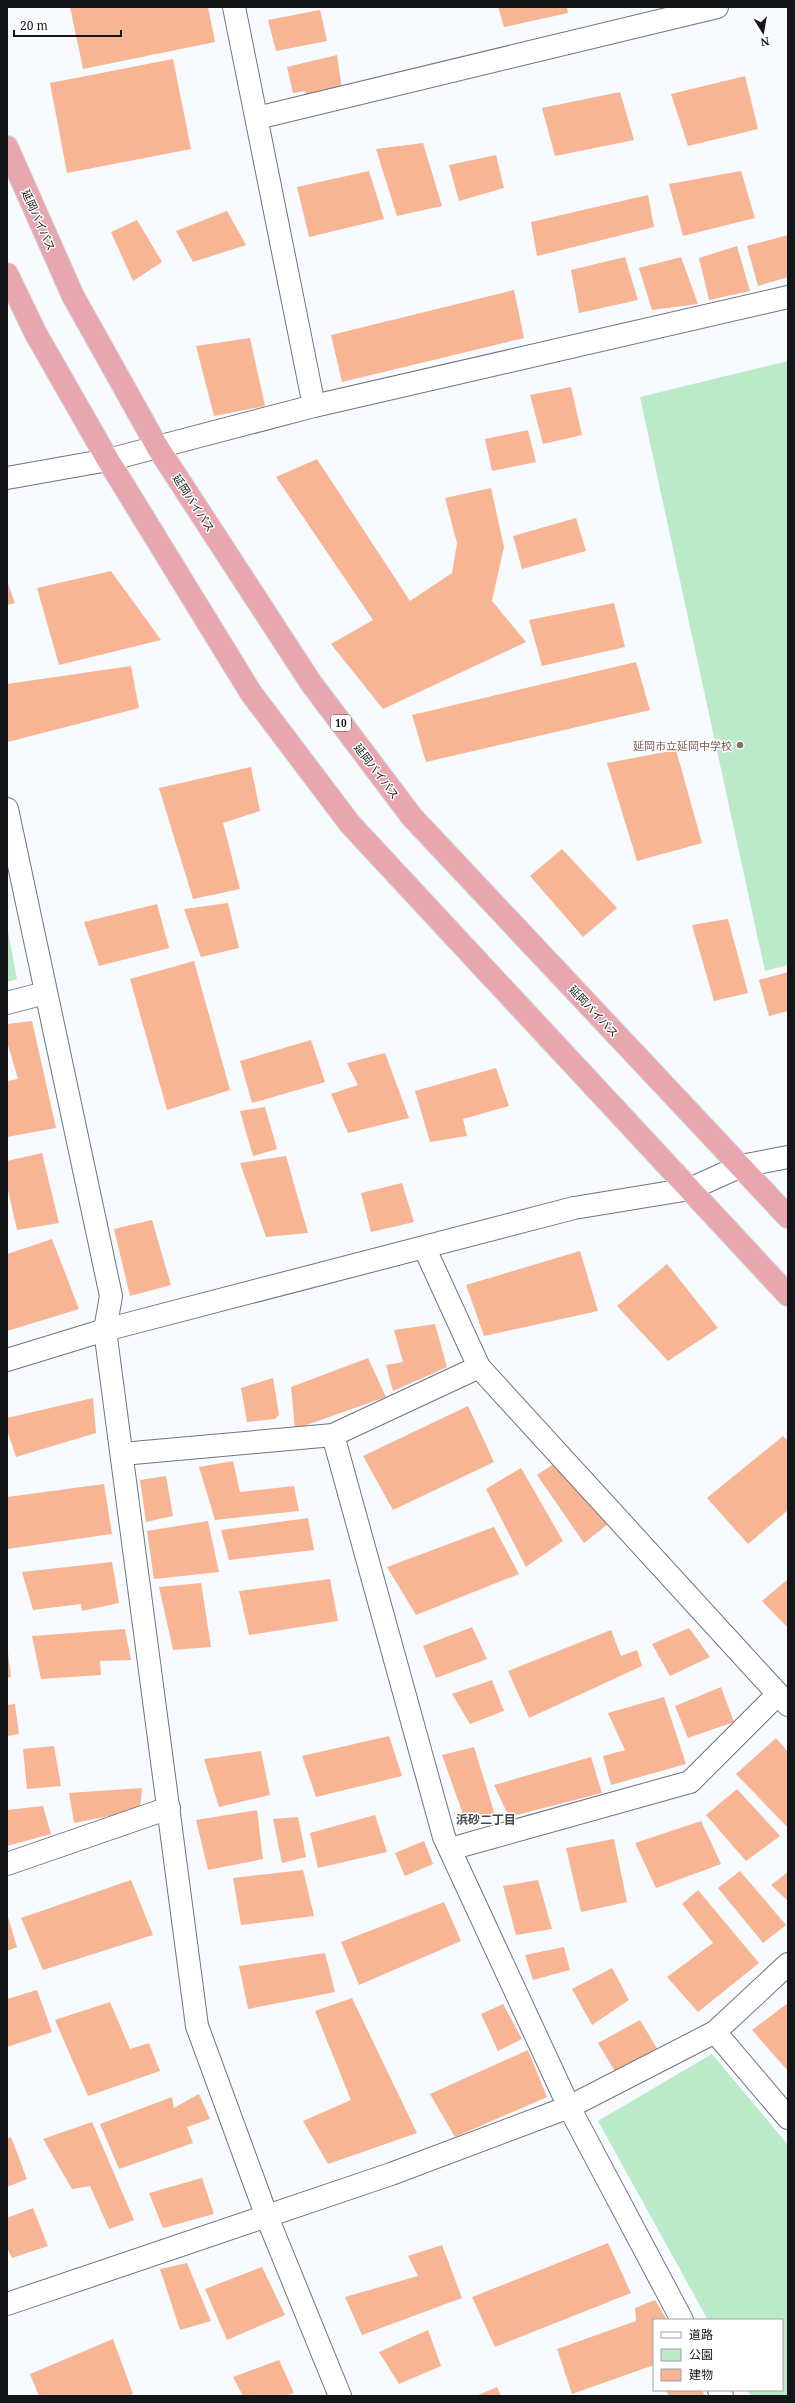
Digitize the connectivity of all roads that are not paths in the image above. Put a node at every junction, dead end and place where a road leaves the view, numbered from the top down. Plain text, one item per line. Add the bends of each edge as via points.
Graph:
1 (234, 7) edge
2 (717, 7) edge
3 (256, 118) junction
4 (7, 147) edge
5 (7, 274) edge
6 (788, 297) edge
7 (314, 406) junction
8 (158, 448) junction
9 (108, 460) junction
10 (7, 478) edge
11 (7, 809) edge
12 (45, 993) junction
13 (7, 1003) edge
14 (788, 1157) edge
15 (740, 1166) junction
16 (690, 1189) junction
17 (788, 1217) edge
18 (426, 1249) junction
19 (788, 1295) edge
20 (105, 1330) junction
21 (7, 1360) edge
22 (479, 1367) junction
23 (333, 1435) junction
24 (122, 1454) junction
25 (783, 1699) edge
26 (169, 1808) junction
27 (450, 1850) junction
28 (7, 1864) edge
29 (788, 1964) edge
30 (715, 2032) junction
31 (569, 2106) junction
32 (788, 2118) edge
33 (267, 2217) junction
34 (7, 2304) edge
35 (681, 2319) edge
36 (340, 2396) edge

1 - 3 street
2 - 3 street
3 - 7 street
4 - 8 highway, 延岡バイパス / 10 via 73,296
5 - 9 highway via 36,334
6 - 7 street
7 - 8 street
8 - 9 street
8 - 15 highway, 延岡バイパス / 10 via 312,683 412,817
9 - 10 street
9 - 16 highway via 251,693 350,824
11 - 12 street
12 - 13 street
12 - 20 street via 111,1296
14 - 15 street
15 - 16 street
15 - 17 highway, 延岡バイパス / 10
16 - 18 street via 574,1208
16 - 19 highway
18 - 20 street
18 - 22 street
20 - 21 street
20 - 24 street
22 - 23 street
22 - 25 street
23 - 24 street
23 - 27 street via 444,1837
24 - 26 street
25 - 27 street via 690,1782
26 - 28 street
26 - 33 street via 197,2026
27 - 31 street
29 - 30 street
30 - 31 street
30 - 32 street
31 - 33 street via 391,2174
31 - 35 street
33 - 34 street
33 - 36 street

